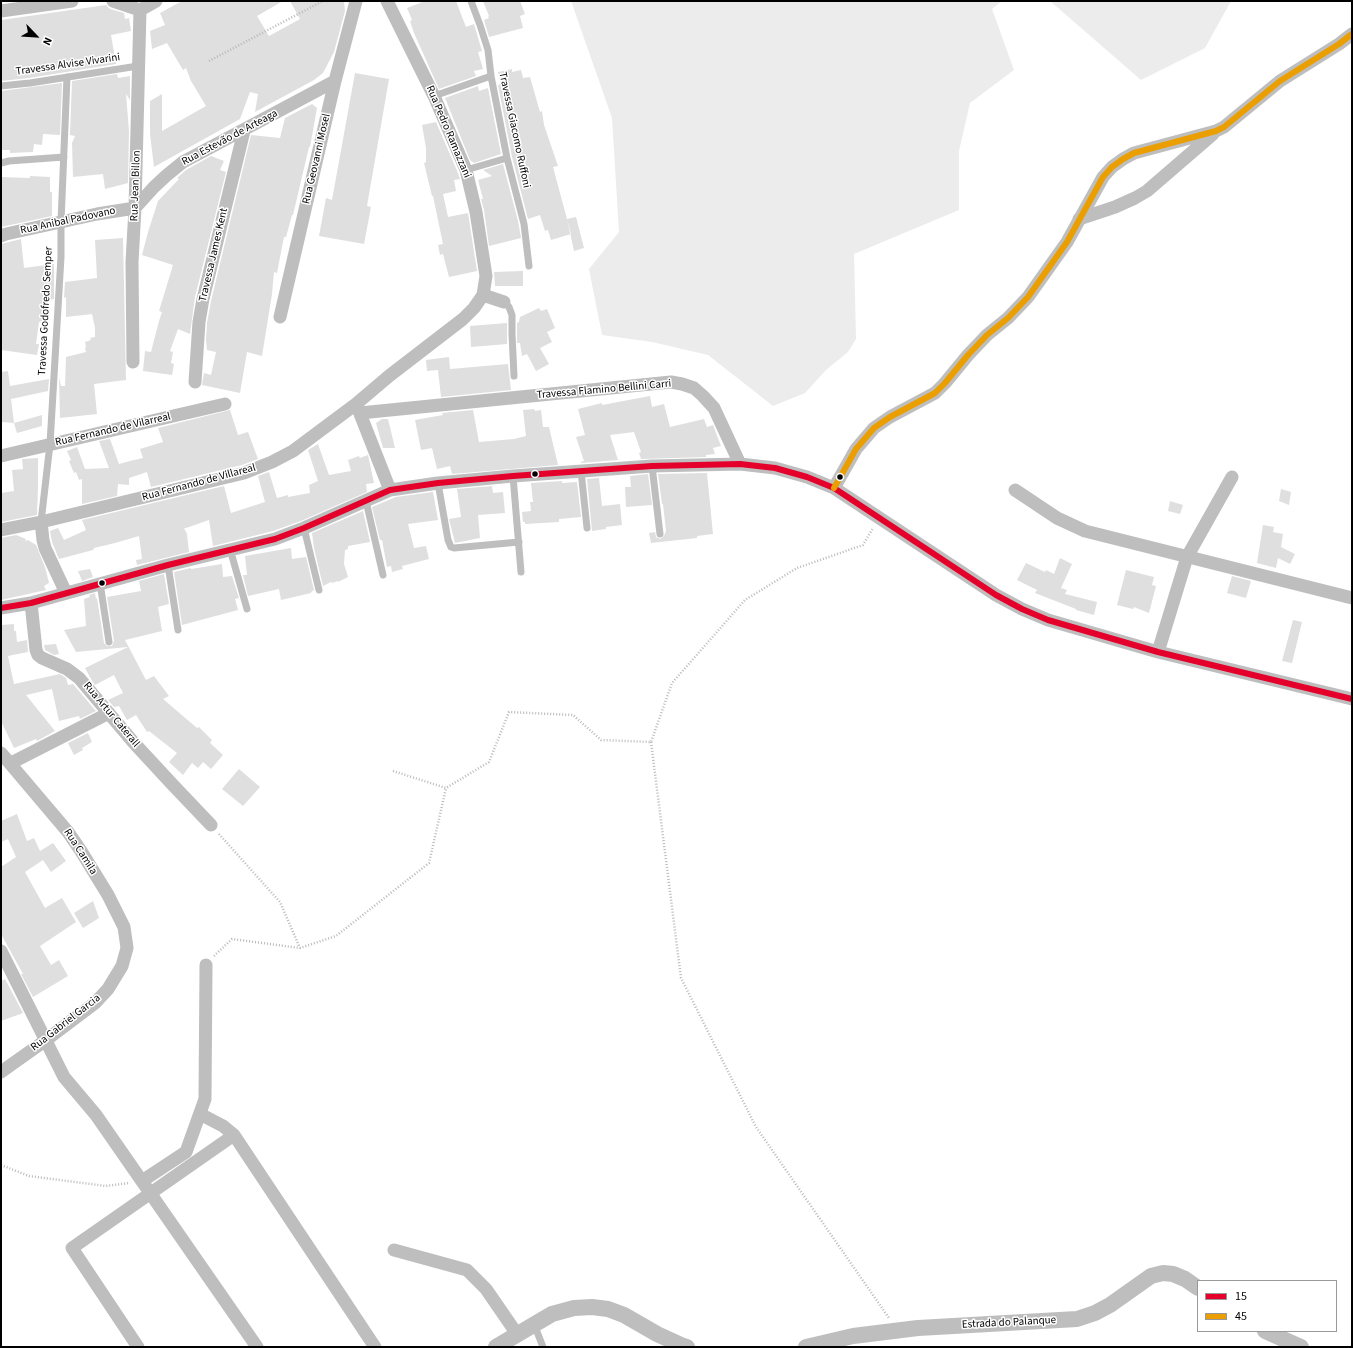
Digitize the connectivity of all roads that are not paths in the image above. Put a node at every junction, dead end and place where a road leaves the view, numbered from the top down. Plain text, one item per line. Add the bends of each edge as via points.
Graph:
1 (72, 1) edge
2 (113, 1) edge
3 (156, 1) edge
4 (356, 1) edge
5 (387, 1) edge
6 (471, 1) edge
7 (140, 10) junction
8 (1, 11) edge
9 (1352, 34) edge
10 (138, 66) junction
11 (491, 76) junction
12 (67, 77) junction
13 (335, 81) junction
14 (1, 86) edge
15 (434, 96) junction
16 (244, 131) junction
17 (1216, 131) junction
18 (64, 157) junction
19 (507, 158) junction
20 (1, 163) edge
21 (466, 170) junction
22 (135, 208) junction
23 (1079, 218) junction
24 (61, 222) junction
25 (1, 236) edge
26 (529, 266) dead end
27 (483, 295) junction
28 (504, 302) joint
29 (280, 317) dead end
30 (133, 362) dead end
31 (514, 376) dead end
32 (195, 382) dead end
33 (225, 404) dead end
34 (358, 408) junction
35 (50, 444) junction
36 (1, 456) edge
37 (740, 464) junction
38 (652, 466) junction
39 (581, 471) junction
40 (513, 476) junction
41 (1232, 477) dead end
42 (438, 483) junction
43 (834, 488) junction
44 (390, 490) junction
45 (1015, 490) dead end
46 (366, 501) junction
47 (41, 522) junction
48 (304, 528) junction
49 (587, 528) dead end
50 (1, 530) edge
51 (660, 534) dead end
52 (519, 542) junction
53 (230, 550) junction
54 (1187, 557) junction
55 (168, 565) junction
56 (521, 572) dead end
57 (383, 575) dead end
58 (100, 583) junction
59 (319, 590) dead end
60 (66, 593) junction
61 (1352, 598) edge
62 (31, 603) junction
63 (1, 608) edge
64 (247, 609) dead end
65 (178, 630) dead end
66 (109, 642) dead end
67 (1158, 652) junction
68 (1352, 699) edge
69 (108, 713) junction
70 (1, 753) edge
71 (11, 763) junction
72 (211, 825) road end
73 (1, 951) edge
74 (206, 964) road end
75 (122, 966) joint
76 (46, 1040) junction
77 (1, 1072) edge
78 (200, 1114) junction
79 (234, 1135) junction
80 (178, 1157) junction
81 (174, 1177) junction
82 (142, 1181) junction
83 (150, 1194) junction
84 (394, 1250) dead end
85 (1197, 1287) edge
86 (534, 1324) junction
87 (1267, 1332) edge
88 (517, 1334) junction
89 (138, 1347) edge
90 (257, 1347) edge
91 (375, 1347) edge
92 (496, 1347) edge
93 (543, 1347) edge
94 (687, 1347) edge
95 (806, 1347) edge
96 (1301, 1347) edge

1 - 8 street
2 - 7 street
3 - 7 street
4 - 13 street, Rua Geovanni Mosel
5 - 15 street, Rua Pedro Ramazzani
6 - 11 lane, Travessa Giacomo Ruffoni via 488,50
7 - 10 street, Rua Jean Billon
9 - 17 street via 1267,90
10 - 12 lane, Travessa Alvise Vivarini
10 - 22 street, Rua Jean Billon
11 - 15 lane
11 - 19 lane, Travessa Giacomo Ruffoni
12 - 14 lane, Travessa Alvise Vivarini
12 - 18 lane, Travessa Godofredo Semper
13 - 16 street, Rua Estevão de Arteaga
13 - 29 street, Rua Geovanni Mosel
15 - 21 street, Rua Pedro Ramazzani
16 - 22 street, Rua Estevão de Arteaga via 183,162 154,187
16 - 32 street, Travessa James Kent via 203,299
17 - 23 street via 1148,190 1115,208
17 - 23 street via 1134,153 1123,159 1103,177
18 - 20 lane
18 - 24 lane, Travessa Godofredo Semper
19 - 21 lane
19 - 26 lane, Travessa Giacomo Ruffoni via 524,224
21 - 27 street, Rua Pedro Ramazzani via 483,252 486,276
22 - 24 street, Rua Anibal Padovano
22 - 30 street, Rua Jean Billon via 132,262
23 - 43 street via 1067,242 1028,297 987,335 935,393 874,428 856,449
24 - 25 street, Rua Anibal Padovano
24 - 35 lane, Travessa Godofredo Semper
27 - 28 street
27 - 34 street, Rua Fernando de Villareal via 463,319 389,376
28 - 31 lane via 512,315
33 - 35 street, Rua Fernando de Vilarreal
34 - 37 street, Travessa Flamino Bellini Carri via 671,382 694,388 714,408
34 - 44 street
34 - 47 street, Rua Fernando de Villareal via 293,451 244,473
35 - 36 street, Rua Fernando de Vilarreal
35 - 47 lane, Travessa Godofredo Semper
37 - 38 street
37 - 43 street via 775,468
38 - 39 street
38 - 51 lane
39 - 40 street
39 - 49 lane
40 - 42 street
40 - 52 lane
41 - 54 street
42 - 44 street
42 - 52 lane via 448,540 454,548
43 - 67 street via 1022,610
44 - 46 street
45 - 54 street via 1057,518 1085,531
46 - 48 street
46 - 57 lane
47 - 50 street, Rua Fernando de Villareal
47 - 60 street via 45,548
48 - 53 street via 275,539
48 - 59 lane
52 - 56 lane
53 - 55 street
53 - 64 lane
54 - 61 street
54 - 67 street
55 - 58 street
55 - 65 lane
58 - 60 street
58 - 66 lane
60 - 62 street
62 - 63 street
62 - 69 street, Rua Artur Caterall via 38,655 76,675
67 - 68 street
69 - 71 street
69 - 72 street, Rua Artur Caterall
70 - 71 street, Rua Camila
71 - 75 street, Rua Camila via 68,832 108,895 124,927 127,948
73 - 76 street
74 - 78 street via 205,1099
75 - 76 street, Rua Gabriel Garcia via 108,989 95,1003
76 - 77 street, Rua Gabriel Garcia
76 - 82 street via 64,1077 96,1115
78 - 79 street
78 - 80 street via 186,1152
79 - 81 street
79 - 91 street
80 - 81 street
80 - 82 street
81 - 83 street
82 - 83 street
83 - 89 street via 72,1248
83 - 90 street
84 - 88 street via 467,1270 486,1289
85 - 95 street, Estrada do Palanque via 1173,1274 1163,1273 1151,1276 1110,1305 1077,1319 918,1328 853,1336
86 - 88 street
86 - 93 lane
86 - 94 street via 552,1314 574,1308 608,1309
87 - 96 street
88 - 92 street

